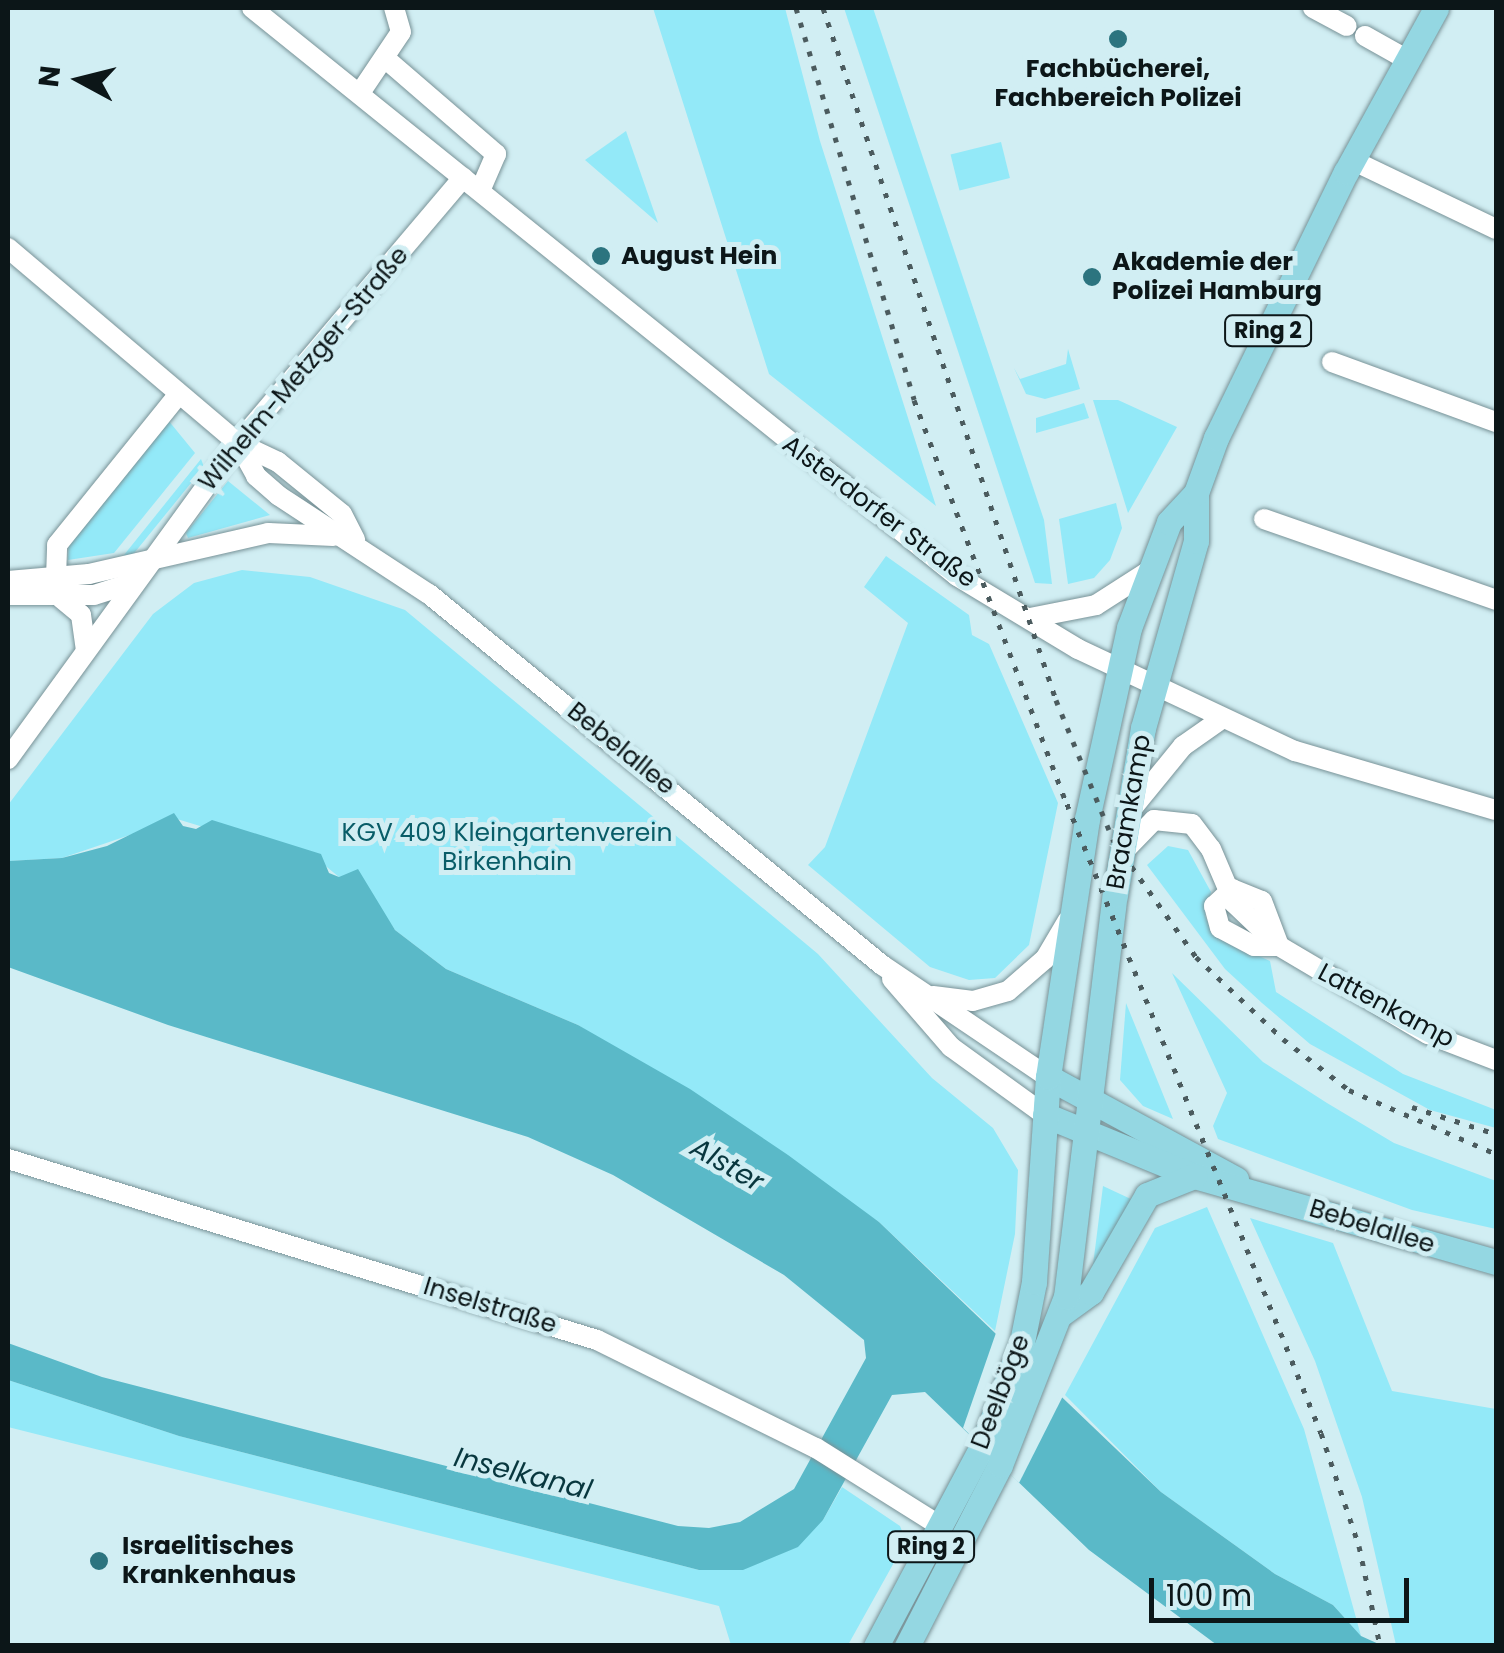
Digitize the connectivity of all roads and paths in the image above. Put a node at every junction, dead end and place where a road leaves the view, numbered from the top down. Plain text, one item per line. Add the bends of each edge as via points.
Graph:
1 (252, 8) edge
2 (394, 8) edge
3 (1312, 8) edge
4 (1436, 8) edge
5 (1406, 59) junction
6 (387, 60) junction
7 (360, 93) junction
8 (1352, 160) junction
9 (463, 178) junction
10 (480, 191) junction
11 (1496, 229) edge
12 (8, 248) edge
13 (1332, 362) dead end
14 (179, 394) junction
15 (1496, 422) edge
16 (238, 444) junction
17 (1196, 493) junction
18 (1264, 519) dead end
19 (355, 540) junction
20 (185, 554) junction
21 (147, 562) junction
22 (1149, 570) junction
23 (8, 582) edge
24 (132, 584) junction
25 (59, 588) junction
26 (8, 595) edge
27 (1496, 600) edge
28 (1030, 618) junction
29 (86, 650) junction
30 (1118, 666) junction
31 (1156, 682) junction
32 (1222, 718) junction
33 (8, 759) edge
34 (1130, 810) junction
35 (1496, 810) edge
36 (1122, 853) junction
37 (1227, 891) junction
38 (1074, 910) junction
39 (1279, 946) junction
40 (882, 965) junction
41 (928, 996) junction
42 (1496, 1060) edge
43 (1048, 1077) junction
44 (1088, 1098) junction
45 (1045, 1116) junction
46 (1084, 1135) junction
47 (8, 1159) edge
48 (1194, 1176) junction
49 (1249, 1187) junction
50 (1496, 1262) edge
51 (1061, 1314) junction
52 (991, 1456) junction
53 (942, 1527) junction
54 (876, 1646) edge
55 (907, 1646) edge

1 - 7 street, Alsterdorfer Straße
2 - 6 street via 401,32
3 - 5 street
4 - 5 main road, Braamkamp / Ring 2
5 - 8 main road, Braamkamp / Ring 2
6 - 7 street
6 - 10 street via 496,154
7 - 9 street, Alsterdorfer Straße
8 - 11 street
8 - 17 main road, Braamkamp / Ring 2 via 1216,438
9 - 10 street, Alsterdorfer Straße
9 - 16 street, Wilhelm-Metzger-Straße
10 - 28 street, Alsterdorfer Straße via 876,514 956,576
12 - 14 street, Bebelallee
13 - 15 street
14 - 16 street, Bebelallee
14 - 25 street via 62,539 55,551
16 - 19 street, Bebelallee via 256,476 279,496
16 - 21 street, Wilhelm-Metzger-Straße
17 - 22 main road, Braamkamp / Ring 2 via 1169,522
17 - 31 main road, Braamkamp / Ring 2 via 1196,541
18 - 27 street
19 - 20 street, Wilhelm-Metzger-Straße via 290,531
19 - 40 street, Bebelallee via 510,658
20 - 21 street, Wilhelm-Metzger-Straße
20 - 24 street, Wilhelm-Metzger-Straße
21 - 24 street, Wilhelm-Metzger-Straße
21 - 25 street
22 - 28 street via 1096,605
22 - 30 main road, Braamkamp / Ring 2
23 - 25 street
24 - 25 street
24 - 29 street, Wilhelm-Metzger-Straße
25 - 26 street
25 - 29 street via 81,614
28 - 30 street, Alsterdorfer Straße
29 - 33 street, Wilhelm-Metzger-Straße
30 - 31 street, Alsterdorfer Straße
30 - 38 main road, Braamkamp / Ring 2
31 - 32 street, Alsterdorfer Straße
31 - 34 main road, Braamkamp / Ring 2
32 - 34 street via 1183,746
32 - 35 street, Alsterdorfer Straße via 1295,751
34 - 36 main road, Braamkamp / Ring 2
36 - 37 street, Lattenkamp via 1154,820 1180,818 1204,838
36 - 44 main road, Braamkamp / Ring 2
37 - 39 street via 1245,889 1262,901
37 - 39 street, Lattenkamp via 1214,906 1220,928 1254,946
38 - 41 street via 1044,959 1008,991 973,1001
38 - 43 main road, Braamkamp / Ring 2
39 - 42 street, Lattenkamp via 1428,1034
40 - 41 street, Bebelallee
40 - 45 street, Bebelallee via 952,1047
41 - 43 street, Bebelallee
43 - 44 main road, Bebelallee
43 - 45 main road, Braamkamp / Ring 2
44 - 46 main road, Braamkamp / Ring 2
44 - 49 main road, Bebelallee
45 - 46 main road, Bebelallee
45 - 52 main road, Deelböge / Ring 2 via 1034,1282
46 - 48 main road, Bebelallee
46 - 51 main road, Deelböge / Ring 2 via 1078,1233
47 - 53 street, Inselstraße via 597,1340 816,1448
48 - 49 main road, Bebelallee
48 - 51 main road via 1147,1194 1091,1292
49 - 50 main road, Bebelallee via 1404,1240
51 - 52 main road, Deelböge / Ring 2 via 1043,1362
52 - 53 main road, Deelböge / Ring 2
52 - 55 main road, Deelböge / Ring 2
53 - 54 main road, Deelböge / Ring 2

